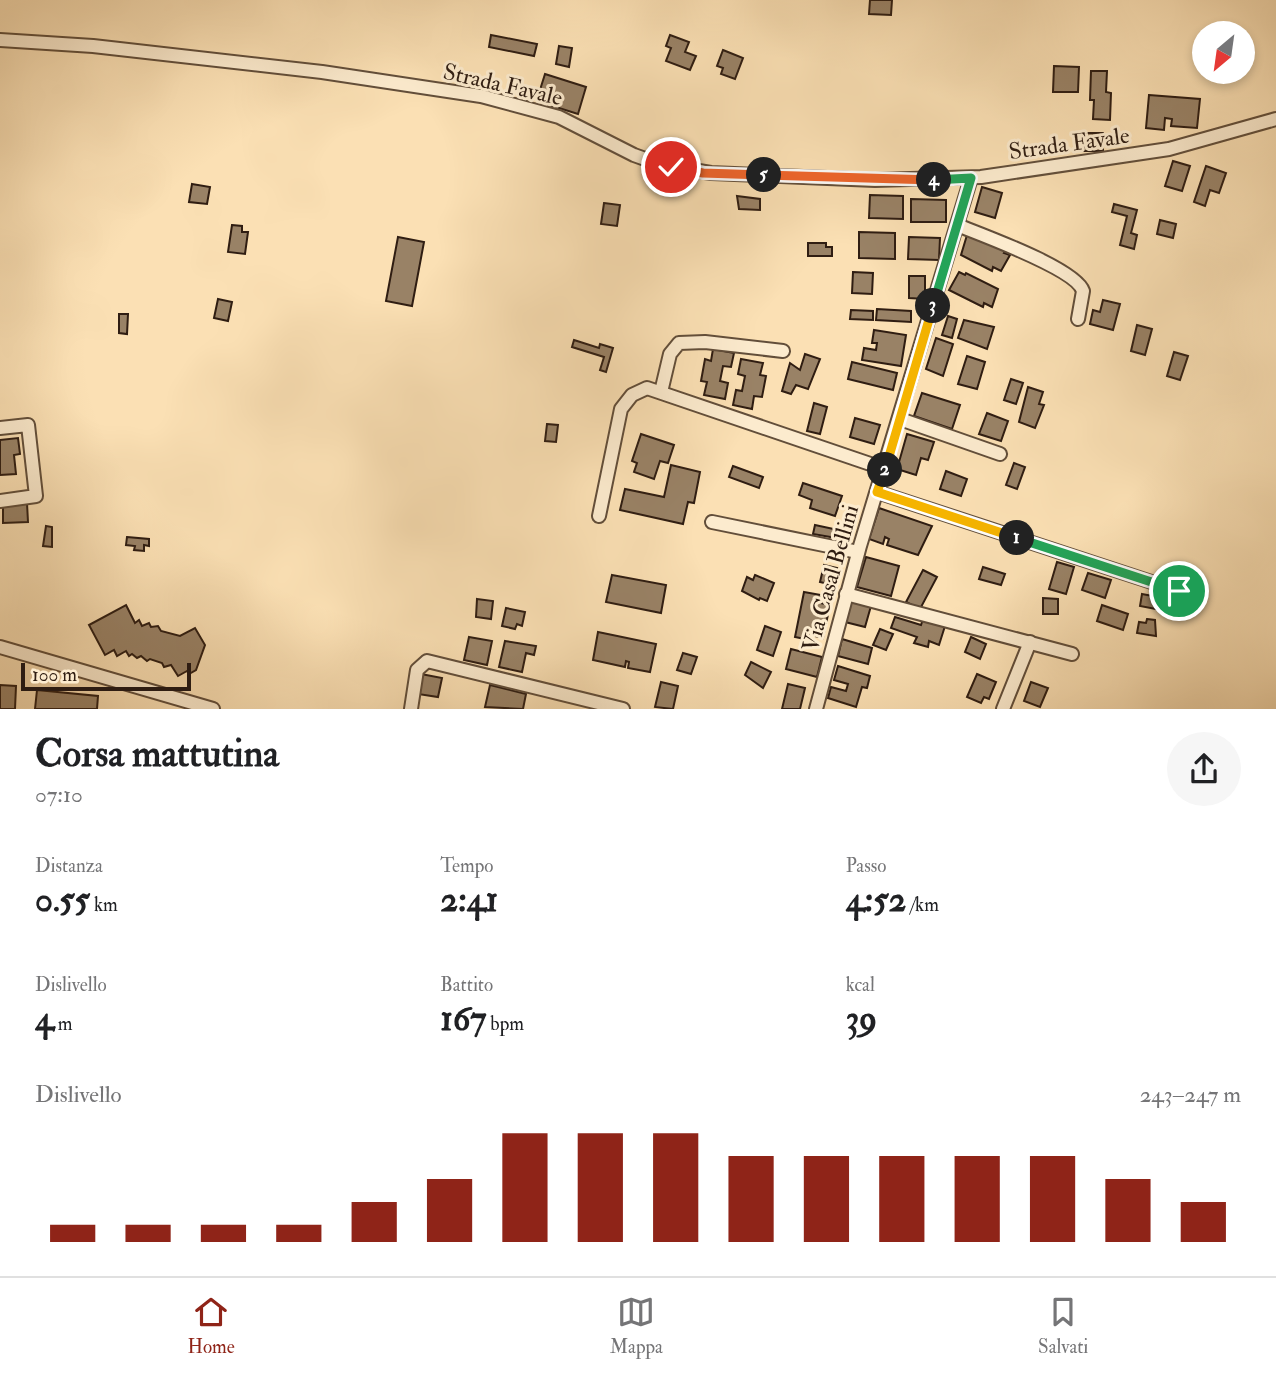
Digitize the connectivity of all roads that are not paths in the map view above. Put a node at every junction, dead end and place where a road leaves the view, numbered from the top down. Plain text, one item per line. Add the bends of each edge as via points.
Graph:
1 (0, 40) edge
2 (1276, 119) edge
3 (971, 178) junction
4 (957, 225) junction
5 (1078, 319) dead end
6 (783, 351) dead end
7 (661, 392) junction
8 (900, 419) junction
9 (0, 428) edge
10 (1000, 454) dead end
11 (885, 469) junction
12 (877, 492) junction
13 (0, 501) edge
14 (599, 516) dead end
15 (712, 522) dead end
16 (858, 552) junction
17 (1179, 591) dead end
18 (846, 593) junction
19 (1030, 642) junction
20 (0, 647) edge
21 (1072, 654) dead end
22 (213, 709) edge
23 (411, 709) edge
24 (623, 709) edge
25 (816, 709) edge
26 (1003, 709) edge

1 - 3 street, Strada Favale via 309,71 481,96 549,114 643,158 690,171 861,179
2 - 3 street, Strada Favale via 1169,149
3 - 4 street, Via Casal Bellini
4 - 5 street via 1052,266 1077,282 1083,291
4 - 8 street, Via Casal Bellini
6 - 7 street via 679,343 670,354
7 - 11 street
7 - 14 street via 643,389 623,405
8 - 10 street
8 - 11 street, Via Casal Bellini
9 - 13 street via 28,425 36,496
11 - 12 street, Via Casal Bellini
12 - 16 street, Via Casal Bellini
12 - 17 street
15 - 16 street
16 - 18 street, Via Casal Bellini
18 - 19 street
18 - 25 street, Via Casal Bellini
19 - 21 street
19 - 26 street
20 - 22 street
23 - 24 street via 417,670 427,662

